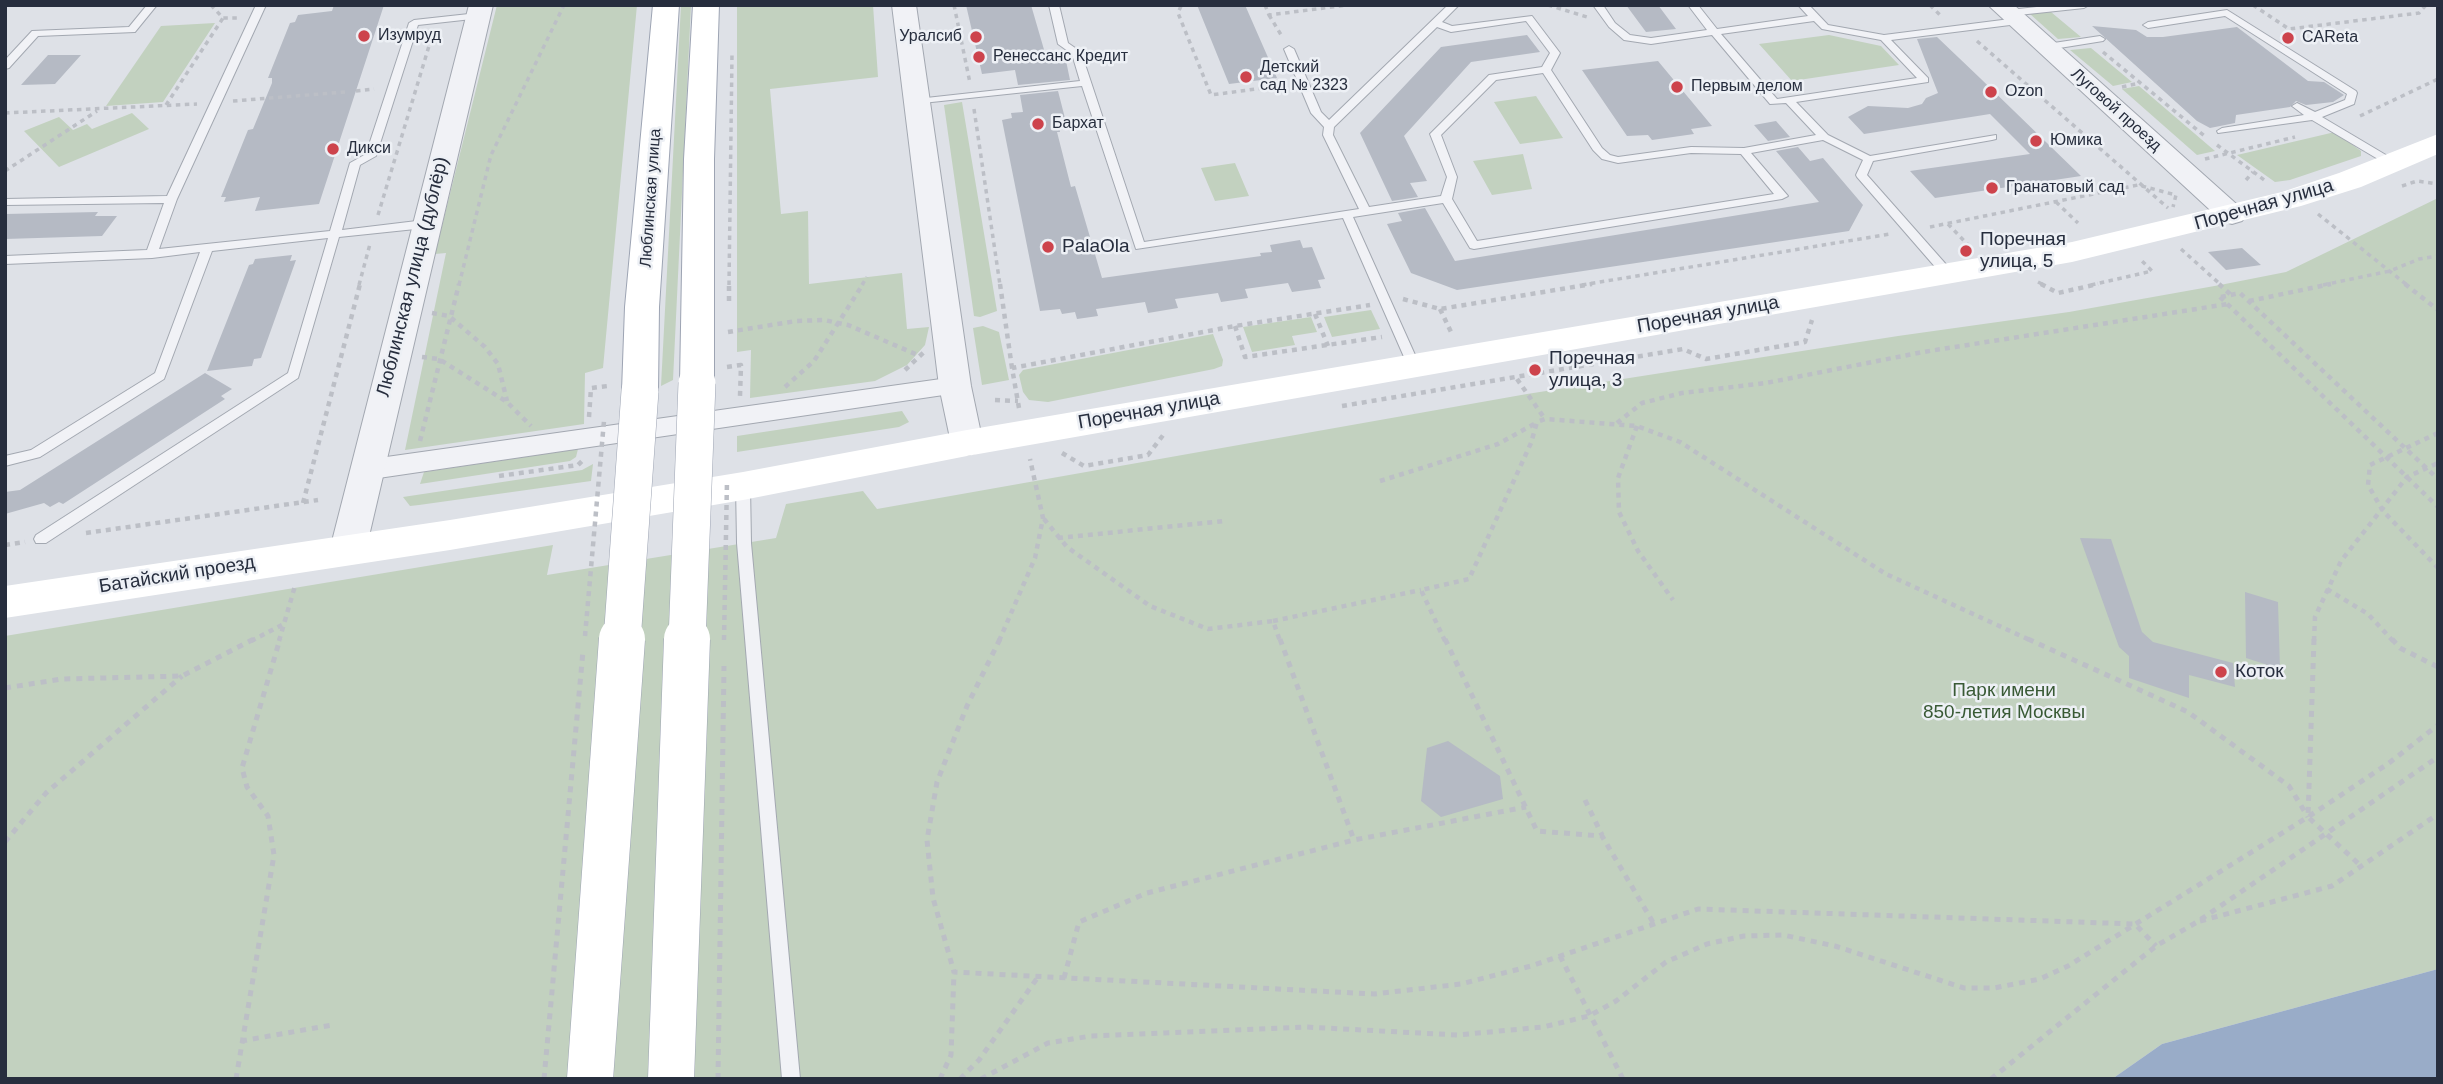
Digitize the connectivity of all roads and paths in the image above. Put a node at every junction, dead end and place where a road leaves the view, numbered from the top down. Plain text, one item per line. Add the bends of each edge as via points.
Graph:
1 (152, 5) edge
2 (211, 5) edge
3 (261, 5) edge
4 (564, 5) edge
5 (666, 5) edge
6 (706, 5) edge
7 (904, 5) edge
8 (954, 5) edge
9 (1054, 5) edge
10 (1189, 5) edge
11 (1265, 5) edge
12 (1348, 5) edge
13 (1548, 5) edge
14 (1598, 5) edge
15 (1693, 5) edge
16 (1803, 5) edge
17 (2084, 5) edge
18 (2253, 5) edge
19 (2426, 5) edge
20 (1181, 6) edge
21 (1451, 6) edge
22 (480, 10) edge
23 (2009, 13) edge
24 (1269, 15) junction
25 (255, 16) junction
26 (1814, 18) junction
27 (223, 19) junction
28 (437, 19) junction
29 (1435, 23) junction
30 (1612, 25) junction
31 (2148, 25) dead end
32 (1963, 28) junction
33 (1714, 32) junction
34 (1884, 38) junction
35 (2095, 40) joint
36 (733, 47) dead end
37 (2047, 47) junction
38 (1289, 49) joint
39 (5, 66) edge
40 (1546, 70) junction
41 (1086, 83) junction
42 (1304, 83) junction
43 (345, 92) dead end
44 (972, 95) junction
45 (1788, 100) junction
46 (917, 102) junction
47 (216, 103) junction
48 (166, 105) junction
49 (2297, 106) dead end
50 (98, 110) junction
51 (5, 113) edge
52 (2315, 116) junction
53 (1329, 126) junction
54 (2222, 131) dead end
55 (1824, 137) junction
56 (1992, 137) dead end
57 (2438, 143) edge
58 (1744, 151) junction
59 (1869, 159) junction
60 (2392, 163) junction
61 (5, 171) edge
62 (2253, 172) junction
63 (2246, 180) dead end
64 (2267, 182) dead end
65 (2138, 186) junction
66 (2176, 195) dead end
67 (1446, 199) junction
68 (172, 200) junction
69 (5, 202) edge
70 (2056, 202) junction
71 (1365, 210) junction
72 (2172, 211) dead end
73 (1346, 213) junction
74 (2318, 214) dead end
75 (2232, 215) junction
76 (2078, 223) dead end
77 (425, 224) junction
78 (1947, 224) junction
79 (1909, 231) junction
80 (373, 232) junction
81 (334, 234) junction
82 (1969, 246) dead end
83 (207, 249) junction
84 (2171, 252) dead end
85 (152, 254) junction
86 (2438, 256) edge
87 (2150, 258) dead end
88 (5, 260) edge
89 (2390, 271) junction
90 (1947, 274) junction
91 (867, 277) dead end
92 (2026, 284) dead end
93 (2230, 295) junction
94 (2249, 301) junction
95 (1379, 303) junction
96 (2228, 304) junction
97 (729, 306) dead end
98 (1440, 309) junction
99 (2438, 310) edge
100 (423, 312) dead end
101 (1315, 314) junction
102 (449, 316) junction
103 (1824, 318) dead end
104 (729, 319) dead end
105 (840, 323) junction
106 (1235, 326) junction
107 (728, 332) junction
108 (1451, 332) dead end
109 (728, 343) dead end
110 (1328, 346) junction
111 (728, 355) dead end
112 (920, 356) dead end
113 (415, 357) dead end
114 (439, 359) junction
115 (1414, 366) junction
116 (1012, 368) junction
117 (717, 376) junction
118 (1517, 379) junction
119 (955, 386) junction
120 (783, 388) dead end
121 (618, 396) junction
122 (995, 400) dead end
123 (1018, 401) junction
124 (507, 402) junction
125 (740, 404) dead end
126 (1019, 408) dead end
127 (1329, 408) dead end
128 (1545, 419) junction
129 (1537, 422) junction
130 (1616, 424) junction
131 (1637, 426) junction
132 (588, 429) dead end
133 (1177, 432) dead end
134 (2438, 433) edge
135 (530, 437) dead end
136 (967, 443) junction
137 (2404, 447) junction
138 (417, 452) dead end
139 (1053, 455) dead end
140 (2386, 456) junction
141 (1041, 457) dead end
142 (5, 461) edge
143 (2438, 463) edge
144 (2426, 468) junction
145 (365, 470) junction
146 (2407, 477) junction
147 (2437, 477) edge
148 (735, 480) junction
149 (1380, 481) dead end
150 (680, 496) junction
151 (318, 500) dead end
152 (303, 503) junction
153 (2438, 506) edge
154 (2383, 511) junction
155 (1043, 518) junction
156 (1224, 520) dead end
157 (679, 537) dead end
158 (1058, 538) junction
159 (41, 539) junction
160 (5, 545) edge
161 (348, 549) junction
162 (2438, 568) edge
163 (294, 589) dead end
164 (2327, 589) junction
165 (1421, 590) junction
166 (1673, 600) dead end
167 (5, 601) edge
168 (1273, 621) junction
169 (283, 624) junction
170 (2438, 667) edge
171 (182, 676) junction
172 (5, 688) edge
173 (2438, 725) edge
174 (2437, 758) edge
175 (1585, 800) dead end
176 (1526, 807) junction
177 (2438, 814) edge
178 (2308, 817) junction
179 (2325, 834) junction
180 (1602, 836) junction
181 (1354, 840) junction
182 (5, 842) edge
183 (2361, 866) junction
184 (2197, 922) junction
185 (1654, 924) junction
186 (2135, 924) junction
187 (2156, 946) junction
188 (1560, 956) junction
189 (954, 972) junction
190 (1039, 977) junction
191 (1064, 978) junction
192 (1588, 1016) junction
193 (332, 1025) dead end
194 (241, 1041) junction
195 (236, 1079) edge
196 (544, 1079) edge
197 (590, 1079) edge
198 (671, 1079) edge
199 (718, 1079) edge
200 (791, 1079) edge
201 (940, 1079) edge
202 (960, 1079) edge
203 (981, 1079) edge
204 (1623, 1079) edge
205 (1991, 1079) edge

1 - 39 lane via 132,30 35,33
2 - 27 path
3 - 25 lane
4 - 102 path via 491,155
5 - 121 main road, Люблинская улица via 642,307
6 - 117 main road via 699,159
7 - 46 street
8 - 44 path
9 - 41 lane via 1063,44 1076,52
10 - 20 path
11 - 24 path
12 - 24 path
13 - 30 path
14 - 30 lane
15 - 33 lane
16 - 26 lane
17 - 23 lane
18 - 19 path via 2289,29 2419,13
20 - 42 path via 1178,13 1212,95
21 - 29 lane
22 - 28 lane
22 - 77 street, Люблинская улица (дублёр)
23 - 32 lane
23 - 37 street, Луговой проезд
24 - 38 path
25 - 27 path
25 - 47 lane
26 - 33 lane
26 - 34 lane via 1825,27
27 - 48 path
28 - 80 path
28 - 81 lane via 414,23 370,156 355,163
29 - 40 lane via 1451,29 1529,18 1555,53
29 - 53 lane
30 - 33 lane via 1626,38 1639,41
31 - 52 lane via 2227,13 2352,93 2350,102
32 - 34 lane
32 - 65 path
33 - 45 lane via 1774,102
34 - 45 lane via 1924,80
35 - 37 lane
35 - 62 path
36 - 97 path
37 - 75 street, Луговой проезд
38 - 42 lane
40 - 58 lane via 1606,157 1618,160 1691,150
40 - 67 lane via 1493,77 1435,134 1452,177
41 - 44 lane
41 - 73 lane via 1140,246
42 - 53 lane via 1316,113
43 - 47 path
44 - 46 lane
44 - 116 path
45 - 55 lane
46 - 119 street
47 - 48 path
47 - 68 lane
48 - 50 path
49 - 52 lane
50 - 51 path
50 - 61 path
52 - 54 lane
52 - 60 lane
53 - 71 lane via 1328,135
55 - 58 lane
55 - 59 lane
56 - 59 lane
57 - 60 main road, Поречная улица
58 - 67 lane via 1782,196 1474,245
59 - 79 lane via 1861,175
60 - 75 main road, Поречная улица via 2290,200
62 - 63 path
62 - 64 path
65 - 66 path
65 - 70 path
65 - 72 path
67 - 71 lane
68 - 69 lane
68 - 85 lane
70 - 76 path
70 - 78 path
71 - 73 lane
73 - 95 lane
74 - 89 path
75 - 90 main road, Поречная улица via 2072,252
77 - 80 lane
77 - 145 street, Люблинская улица (дублёр)
78 - 79 path
78 - 82 path
79 - 90 lane
79 - 98 path
80 - 81 lane
80 - 152 path
81 - 83 lane
81 - 159 lane via 294,375
83 - 85 lane
83 - 142 lane via 160,376 35,454
84 - 93 path via 2181,249
85 - 88 lane
86 - 89 path
87 - 92 path via 2139,260 2152,271 2058,293 2039,282
89 - 94 path
89 - 99 path
90 - 115 main road, Поречная улица
91 - 105 path
93 - 94 path via 2240,293
93 - 96 path via 2220,297
94 - 137 path
95 - 98 path via 1403,299
95 - 101 path
95 - 110 path via 1386,334
95 - 115 lane
96 - 130 path via 1923,352 1766,383 1682,393 1642,403
96 - 140 path
98 - 108 path
100 - 102 path
101 - 106 path
101 - 110 path
102 - 114 path
102 - 124 path via 498,364
103 - 118 path via 1811,320 1805,342 1706,359 1683,349
104 - 107 path
105 - 107 path via 796,321
105 - 112 path
105 - 120 path via 814,361
106 - 110 path via 1245,357
106 - 116 path
107 - 109 path
111 - 117 path
113 - 114 path
114 - 124 path
114 - 138 path
115 - 136 main road, Поречная улица
116 - 123 path
117 - 125 path via 741,365
117 - 198 main road, bridge
118 - 127 path
118 - 128 path
119 - 136 street
119 - 145 street
121 - 132 path via 592,388
121 - 196 path, bridge
121 - 197 main road, Люблинская улица, bridge
122 - 123 path
123 - 126 path
124 - 135 path via 531,425
128 - 129 path
128 - 130 path
129 - 149 path via 1498,444
129 - 165 path via 1469,579
130 - 131 path
131 - 166 path via 1618,478 1619,512
131 - 178 path via 1680,442 1886,574 2188,712 2290,786
133 - 139 path via 1163,434 1149,455 1084,466 1065,452
134 - 137 path
136 - 148 main road, Поречная улица
137 - 140 path
137 - 144 path
140 - 146 path
140 - 154 path via 2370,465 2368,477 2372,495
141 - 155 path via 1030,459
143 - 144 path
144 - 146 path
144 - 147 path
145 - 161 street, Люблинская улица (дублёр)
146 - 153 path
146 - 154 path
148 - 150 main road, Поречная улица
148 - 199 path, bridge
148 - 200 lane
150 - 157 lane
150 - 161 main road, Батайский проезд
151 - 152 path
152 - 159 path
154 - 162 path
154 - 164 path via 2341,561
155 - 158 path
155 - 189 path via 1021,595 967,706 937,782 927,840 933,898
156 - 158 path
158 - 168 path via 1150,606 1208,629
159 - 160 path
161 - 167 main road, Батайский проезд
163 - 169 path
164 - 170 path via 2368,614 2400,648
164 - 178 path via 2315,617
165 - 168 path
165 - 176 path
168 - 181 path
169 - 171 path
169 - 194 path via 242,768 247,787 268,816 274,855
171 - 172 path via 62,679
171 - 182 path via 46,793
173 - 178 path
174 - 179 path
175 - 180 path
176 - 180 path via 1536,831
176 - 181 path
177 - 183 path
178 - 179 path
178 - 186 path
179 - 183 path
179 - 184 path
180 - 185 path
181 - 191 path via 1147,893 1079,922
183 - 184 path via 2332,886
184 - 187 path
185 - 186 path via 1698,909
185 - 188 path
186 - 187 path
186 - 192 path via 2040,979 1994,988 1964,988 1796,937 1744,936 1707,944 1667,962
187 - 205 path
188 - 191 path via 1461,984 1374,994
188 - 192 path
189 - 190 path
189 - 201 path via 951,1055
190 - 191 path
190 - 202 path
192 - 203 path via 1543,1027 1457,1035 1306,1027 1091,1036 1048,1043
192 - 204 path
193 - 194 path
194 - 195 path

